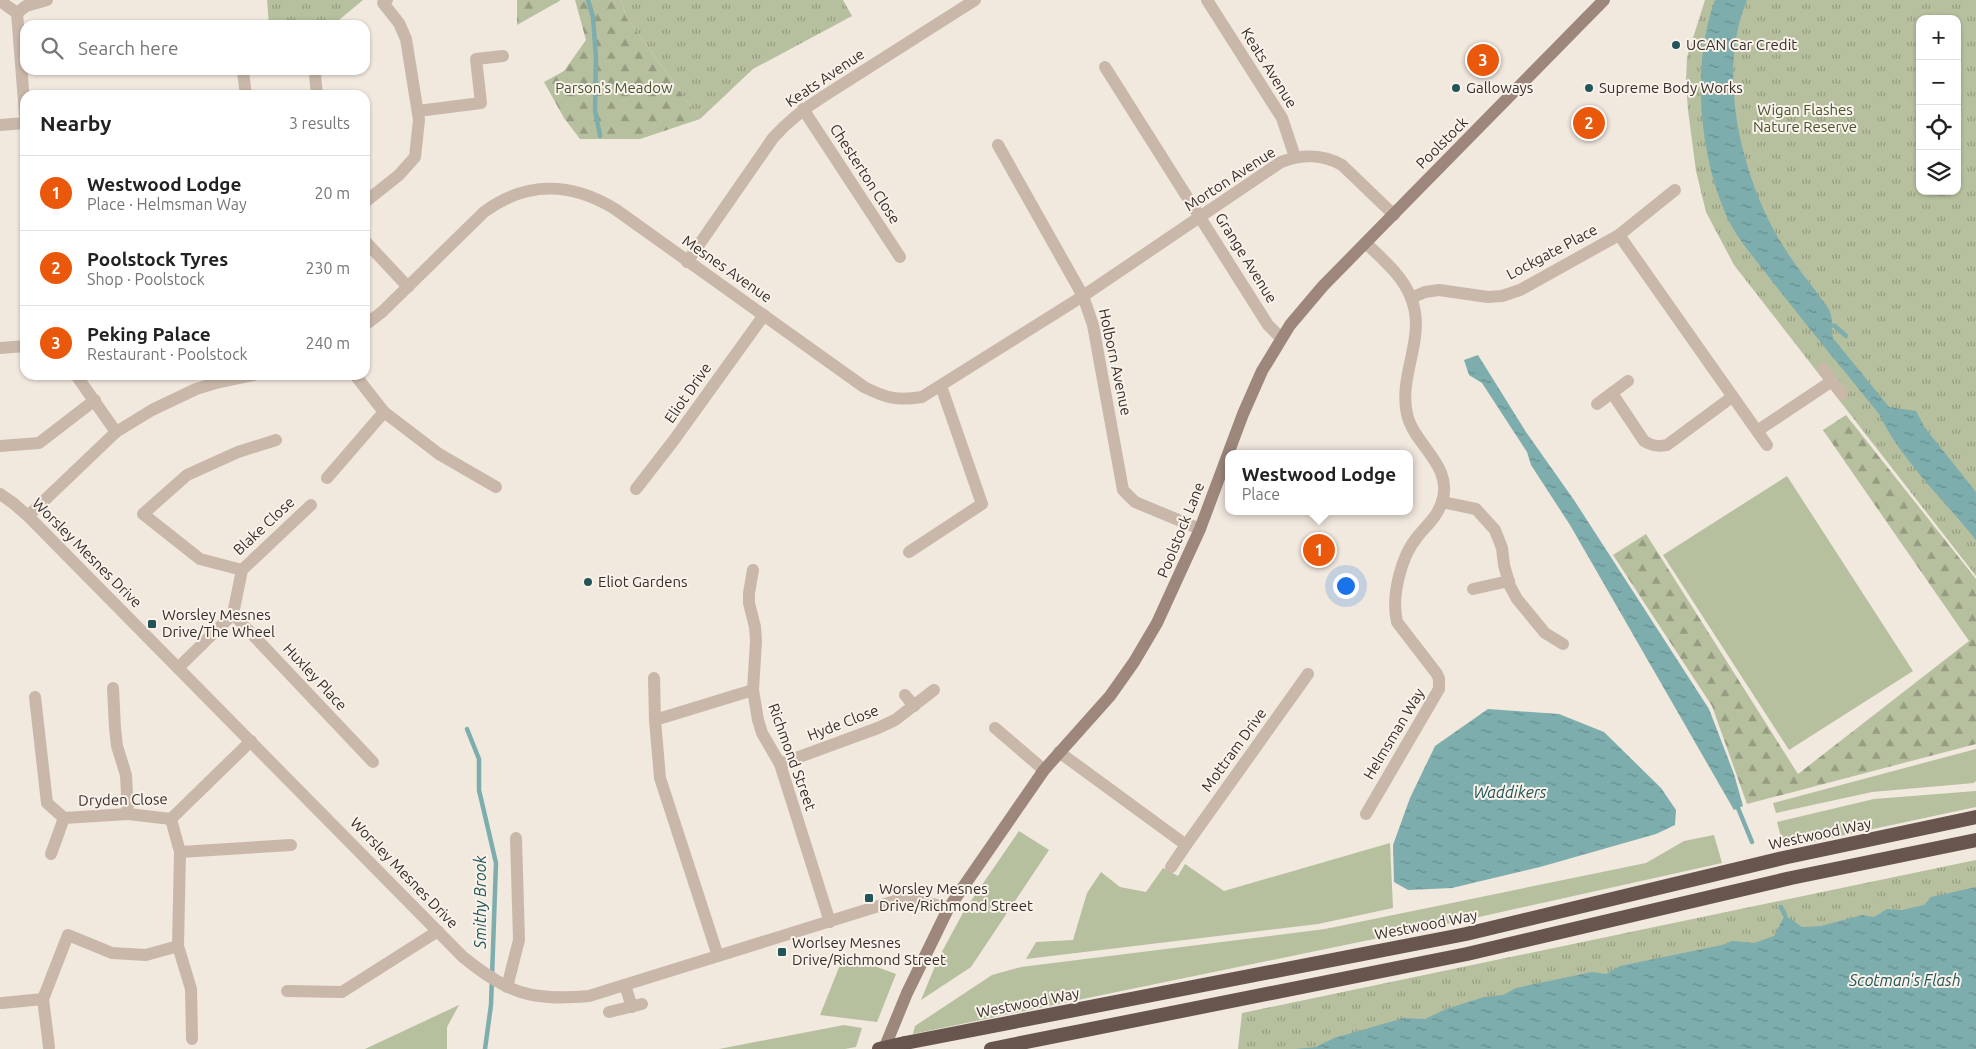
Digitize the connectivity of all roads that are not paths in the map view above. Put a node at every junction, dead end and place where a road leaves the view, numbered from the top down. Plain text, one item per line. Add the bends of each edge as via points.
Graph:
1 (47, 0) edge
2 (387, 0) edge
3 (975, 0) edge
4 (1207, 0) edge
5 (1604, 0) edge
6 (0, 1) edge
7 (17, 13) junction
8 (20, 51) edge
9 (503, 56) dead end
10 (1105, 67) dead end
11 (22, 75) edge
12 (243, 75) edge
13 (314, 75) dead end
14 (23, 90) edge
15 (245, 90) edge
16 (316, 90) edge
17 (804, 109) junction
18 (418, 111) junction
19 (20, 123) edge
20 (0, 125) edge
21 (998, 144) dead end
22 (1295, 157) junction
23 (1675, 190) dead end
24 (370, 198) edge
25 (1394, 215) junction
26 (1201, 217) junction
27 (1619, 235) junction
28 (1366, 243) junction
29 (370, 246) edge
30 (900, 257) dead end
31 (687, 262) junction
32 (1322, 286) joint
33 (408, 287) junction
34 (1083, 296) junction
35 (1412, 298) junction
36 (764, 315) junction
37 (370, 321) edge
38 (1281, 338) junction
39 (20, 346) edge
40 (0, 348) edge
41 (1823, 369) dead end
42 (80, 380) edge
43 (230, 380) edge
44 (359, 380) edge
45 (1628, 381) dead end
46 (1832, 381) junction
47 (941, 386) junction
48 (1612, 393) junction
49 (1842, 394) dead end
50 (1732, 397) junction
51 (95, 400) junction
52 (1597, 404) dead end
53 (384, 412) junction
54 (1758, 431) junction
55 (116, 432) junction
56 (276, 440) dead end
57 (0, 446) edge
58 (1767, 446) dead end
59 (1230, 450) edge
60 (1225, 463) edge
61 (327, 478) dead end
62 (496, 487) dead end
63 (636, 489) dead end
64 (0, 494) edge
65 (1442, 502) junction
66 (311, 505) dead end
67 (28, 516) junction
68 (1200, 528) junction
69 (909, 552) dead end
70 (242, 570) junction
71 (753, 570) dead end
72 (1509, 582) junction
73 (1474, 588) dead end
74 (233, 614) junction
75 (1563, 644) dead end
76 (178, 668) junction
77 (1308, 674) dead end
78 (654, 678) dead end
79 (113, 688) dead end
80 (753, 690) junction
81 (934, 690) dead end
82 (905, 695) dead end
83 (35, 697) dead end
84 (914, 706) junction
85 (655, 720) junction
86 (995, 728) dead end
87 (251, 741) junction
88 (1059, 752) junction
89 (373, 762) dead end
90 (780, 764) junction
91 (1044, 770) junction
92 (128, 814) junction
93 (1366, 814) dead end
94 (1976, 817) edge
95 (64, 818) junction
96 (171, 818) junction
97 (516, 838) dead end
98 (1976, 840) edge
99 (291, 845) dead end
100 (1186, 845) junction
101 (180, 852) junction
102 (52, 854) dead end
103 (1171, 867) dead end
104 (948, 909) junction
105 (830, 922) junction
106 (438, 931) junction
107 (178, 946) junction
108 (718, 956) junction
109 (504, 985) junction
110 (625, 986) junction
111 (288, 990) dead end
112 (43, 999) junction
113 (2, 1003) dead end
114 (609, 1012) dead end
115 (192, 1039) dead end
116 (49, 1047) dead end
117 (879, 1049) edge
118 (884, 1049) edge
119 (991, 1049) edge

1 - 7 street via 26,6
2 - 18 street via 383,4 399,23 406,39
3 - 17 street, Keats Avenue
4 - 22 street, Keats Avenue via 1282,118
5 - 25 main road, Poolstock
6 - 7 street
7 - 8 street
9 - 18 street via 476,59 481,103
10 - 26 street, Grange Avenue
11 - 14 street
12 - 15 street
13 - 16 street
17 - 30 street, Chesterton Close
17 - 31 street, Keats Avenue via 773,138
18 - 24 street via 414,157 399,175
19 - 20 street
21 - 34 street, Holborn Avenue
22 - 25 street, Morton Avenue via 1320,156 1342,164
22 - 26 street, Morton Avenue via 1281,162
23 - 27 street, Lockgate Place
25 - 28 main road, Poolstock
26 - 34 street, Morton Avenue
26 - 38 street, Grange Avenue via 1268,325
27 - 35 street, Lockgate Place via 1520,290 1502,296 1439,290
27 - 50 street, Lockgate Place
28 - 32 main road, Poolstock
28 - 35 street, Helmsman Way via 1403,281
29 - 33 street
31 - 33 street, Mesnes Avenue via 602,201 568,190 536,189 504,199 484,212
31 - 36 street, Mesnes Avenue
32 - 38 main road, Poolstock Lane
33 - 37 street, Mesnes Avenue
34 - 47 street, Mesnes Avenue
34 - 68 street, Holborn Avenue via 1093,325 1123,490 1135,502
35 - 65 street, Helmsman Way via 1417,325 1407,378 1407,415 1442,474
36 - 47 street, Mesnes Avenue via 878,394 907,400 922,397
36 - 63 street, Eliot Drive
38 - 59 main road, Poolstock Lane via 1262,371
39 - 40 street
41 - 46 street
42 - 51 street
43 - 55 street via 188,392
44 - 53 street
45 - 48 street
46 - 49 street
46 - 54 street
47 - 69 street via 982,504
48 - 50 street via 1644,441 1661,446 1667,445
48 - 52 street
50 - 54 street, Lockgate Place
51 - 55 street
51 - 57 street via 39,443
53 - 61 street
53 - 62 street via 439,454
54 - 58 street, Lockgate Place
55 - 67 street
56 - 70 street via 238,452 187,475 143,514 200,559
60 - 68 main road, Poolstock Lane
64 - 67 street, Worsley Mesnes Drive
65 - 72 street via 1476,509 1495,530
65 - 93 street, Helmsman Way via 1435,517 1408,550 1402,564 1395,612 1397,622 1437,674 1439,689
66 - 70 street, Blake Close
67 - 76 street, Worsley Mesnes Drive
68 - 88 main road, Poolstock Lane via 1161,615 1134,662 1110,696
70 - 74 street, Blake Close
71 - 80 street, Richmond Street via 749,593 756,642
72 - 73 street
72 - 75 street via 1543,637
74 - 76 street
74 - 89 street, Huxley Place
76 - 87 street, Worsley Mesnes Drive
77 - 100 street, Mottram Drive
78 - 85 street
79 - 92 street via 117,746 126,776
80 - 85 street
80 - 90 street, Richmond Street via 762,733
81 - 84 street, Hyde Close
82 - 84 street
83 - 95 street, Dryden Close via 47,803
84 - 90 street, Hyde Close via 878,728
85 - 108 street via 660,778
86 - 91 street
87 - 96 street, Dryden Close
87 - 106 street, Worsley Mesnes Drive
88 - 91 main road, Poolstock Lane
88 - 100 street
90 - 105 street, Richmond Street
91 - 104 main road, Poolstock Lane
92 - 95 street, Dryden Close
92 - 96 street, Dryden Close
94 - 117 highway, Westwood Way, bridge via 1783,858 1466,934
95 - 102 street
96 - 101 street
97 - 109 street via 519,940
98 - 119 highway via 1791,878 1467,954
99 - 101 street
100 - 103 street, Mottram Drive
101 - 107 street
104 - 105 street, Worsley Mesnes Drive via 925,901 898,900
104 - 118 main road, Poolstock Lane
105 - 108 street, Worsley Mesnes Drive
106 - 109 street, Worsley Mesnes Drive via 463,957
106 - 111 street via 342,992
107 - 112 street via 146,954 112,953 68,934
107 - 115 street via 191,989
108 - 110 street, Worsley Mesnes Drive
109 - 110 street, Worsley Mesnes Drive via 531,995 557,999 589,996
110 - 114 street via 637,1006
112 - 113 street
112 - 116 street

